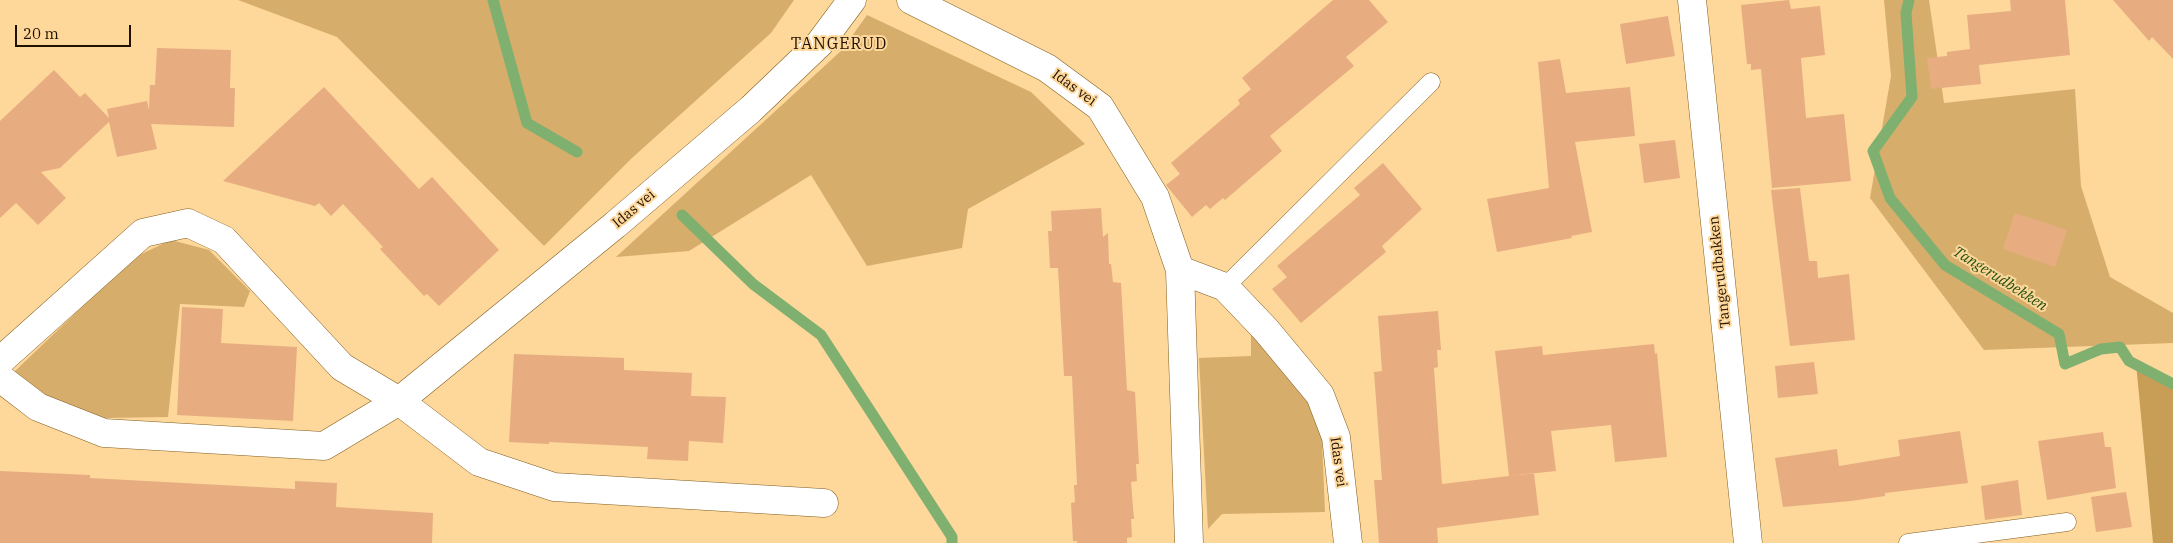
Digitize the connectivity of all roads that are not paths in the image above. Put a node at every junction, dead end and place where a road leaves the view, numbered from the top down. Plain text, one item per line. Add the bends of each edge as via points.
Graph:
1 (852, 0) edge
2 (911, 0) edge
3 (1692, 0) edge
4 (1431, 82) dead end
5 (1180, 270) junction
6 (1225, 287) junction
7 (0, 361) edge
8 (0, 378) edge
9 (400, 401) junction
10 (824, 503) dead end
11 (2067, 522) dead end
12 (1189, 543) edge
13 (1348, 543) edge
14 (1748, 543) edge
15 (1908, 543) edge

1 - 9 street, Idas vei via 820,43 751,109
2 - 5 street, Idas vei via 1046,68 1100,107 1155,197
3 - 14 street, Tangerudbakken
4 - 6 lane
5 - 6 street, Idas vei
5 - 12 street, Idas vei
6 - 13 street, Idas vei via 1320,395 1336,436
7 - 9 street via 143,233 188,223 224,240 342,367
8 - 9 street, Idas vei via 38,407 104,434 324,446
9 - 10 street via 479,462 554,487
11 - 15 lane

